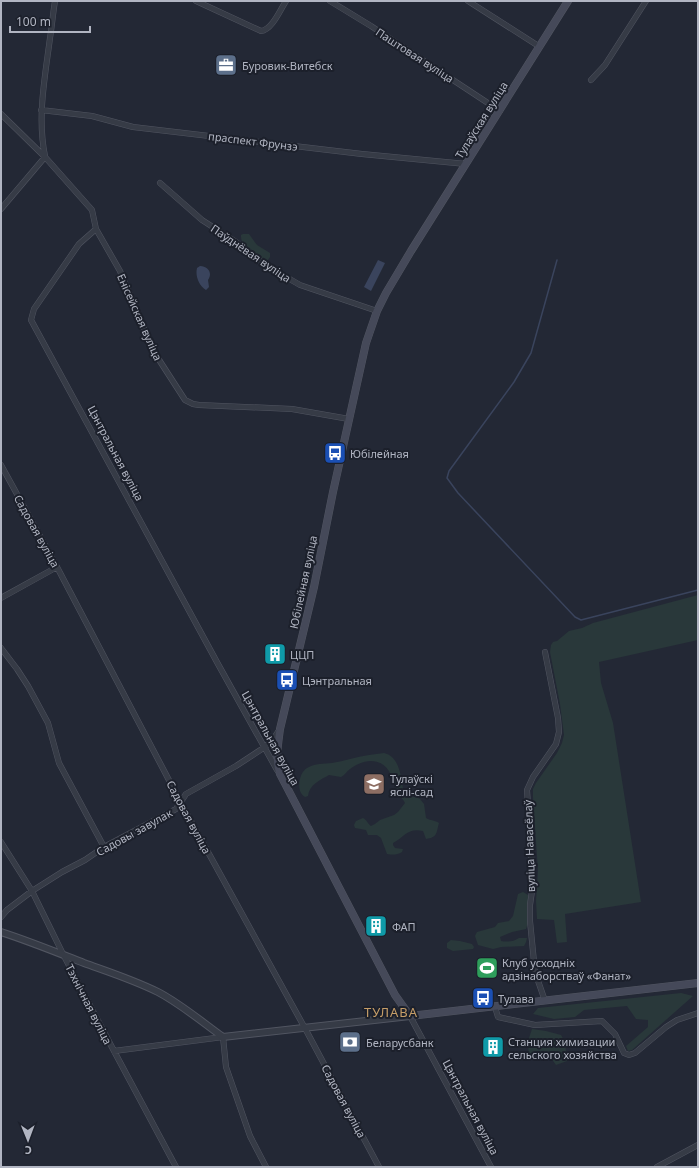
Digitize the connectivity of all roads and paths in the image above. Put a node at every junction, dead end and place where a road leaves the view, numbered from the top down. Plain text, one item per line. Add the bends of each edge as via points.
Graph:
1 (54, 1) edge
2 (196, 1) edge
3 (286, 1) edge
4 (330, 1) edge
5 (468, 1) edge
6 (568, 1) edge
7 (646, 1) edge
8 (540, 47) junction
9 (591, 80) dead end
10 (42, 110) junction
11 (500, 111) junction
12 (1, 114) edge
13 (45, 156) junction
14 (466, 164) junction
15 (160, 183) dead end
16 (1, 209) edge
17 (96, 229) junction
18 (377, 311) junction
19 (349, 418) junction
20 (1, 465) edge
21 (57, 567) junction
22 (1, 598) edge
23 (1, 648) edge
24 (545, 652) dead end
25 (280, 729) junction
26 (265, 747) junction
27 (280, 774) junction
28 (181, 803) junction
29 (1, 842) edge
30 (104, 848) junction
31 (32, 891) junction
32 (1, 917) edge
33 (1, 932) edge
34 (63, 954) junction
35 (694, 984) edge
36 (545, 1001) junction
37 (495, 1007) junction
38 (698, 1013) edge
39 (410, 1016) junction
40 (305, 1028) junction
41 (223, 1037) junction
42 (114, 1051) junction
43 (698, 1145) edge
44 (176, 1167) edge
45 (266, 1167) edge
46 (379, 1167) edge
47 (491, 1167) edge
48 (657, 1167) edge

1 - 10 street
2 - 3 street via 261,31 270,26
4 - 11 street, Паштовая вуліца
5 - 8 street
6 - 8 main road, Тулаўская вуліца
7 - 9 street via 605,65
8 - 11 main road, Тулаўская вуліца
10 - 13 street
10 - 14 street, праспект Фрунзэ via 92,116 132,127
11 - 14 main road, Тулаўская вуліца
12 - 13 street, Енісейская вуліца
13 - 16 street
13 - 17 street, Енісейская вуліца via 92,210
14 - 18 main road, Тулаўская вуліца
15 - 18 street, Паўднёвая вуліца via 202,220 292,281
17 - 19 street, Енісейская вуліца via 120,271 154,352 185,400 199,405 292,409
17 - 26 street, Цэнтральная вуліца via 79,244 34,309 31,320
18 - 19 main road, Юбілейная вуліца via 366,343
19 - 25 main road, Юбілейная вуліца via 314,587
20 - 21 street, Садовая вуліца
21 - 22 street
21 - 28 street, Садовая вуліца
23 - 30 street via 28,686 48,723 58,763
24 - 36 street, вуліца Навасёлаў via 559,732 556,744 527,790 532,884 530,921 535,972
25 - 26 street, Садовы завулак
25 - 27 main road, Юбілейная вуліца via 277,757
26 - 27 street, Цэнтральная вуліца
26 - 28 street, Садовы завулак via 186,794
27 - 39 main road, Цэнтральная вуліца via 395,995
28 - 30 street, Садовы завулак via 176,810
28 - 40 street, Садовая вуліца
29 - 31 street, Тэхнічная вуліца
30 - 31 street, Садовы завулак
31 - 32 street, Садовы завулак
31 - 34 street, Тэхнічная вуліца
33 - 34 street
34 - 41 street via 158,993 184,1008
34 - 42 street, Тэхнічная вуліца
35 - 36 main road
36 - 37 main road
37 - 38 street via 498,1017 535,1025 602,1021 615,1034 624,1053 629,1056 677,1020
37 - 39 main road
39 - 40 street
39 - 47 street, Цэнтральная вуліца
40 - 41 street
40 - 46 street, Садовая вуліца
41 - 42 street
41 - 45 street via 226,1067 250,1136
42 - 44 street, Тэхнічная вуліца
43 - 48 street

